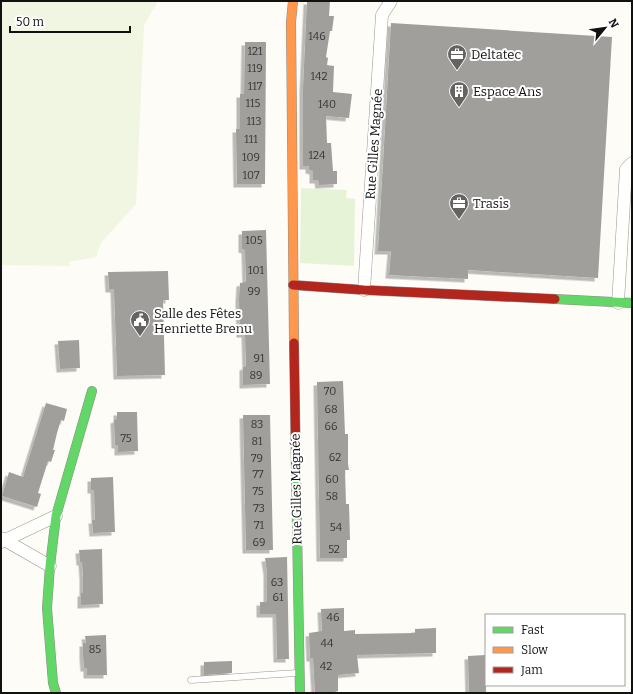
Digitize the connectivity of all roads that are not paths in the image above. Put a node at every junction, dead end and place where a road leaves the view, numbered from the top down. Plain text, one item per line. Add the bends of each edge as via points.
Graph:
1 (293, 1) edge
2 (391, 1) edge
3 (632, 163) edge
4 (293, 285) junction
5 (364, 290) junction
6 (618, 303) junction
7 (632, 303) edge
8 (92, 391) dead end
9 (56, 516) junction
10 (2, 540) edge
11 (50, 566) junction
12 (299, 673) junction
13 (191, 680) dead end
14 (56, 693) edge
15 (300, 693) edge

1 - 4 street, Rue Gilles Magnée
2 - 5 street, Rue Gilles Magnée via 382,15
3 - 6 street via 626,169
4 - 5 street
4 - 12 street, Rue Gilles Magnée
5 - 6 street
6 - 7 street
8 - 9 street
9 - 10 street
9 - 11 street
10 - 11 street
11 - 14 street via 47,608
12 - 13 lane
12 - 15 street, Rue Gilles Magnée

